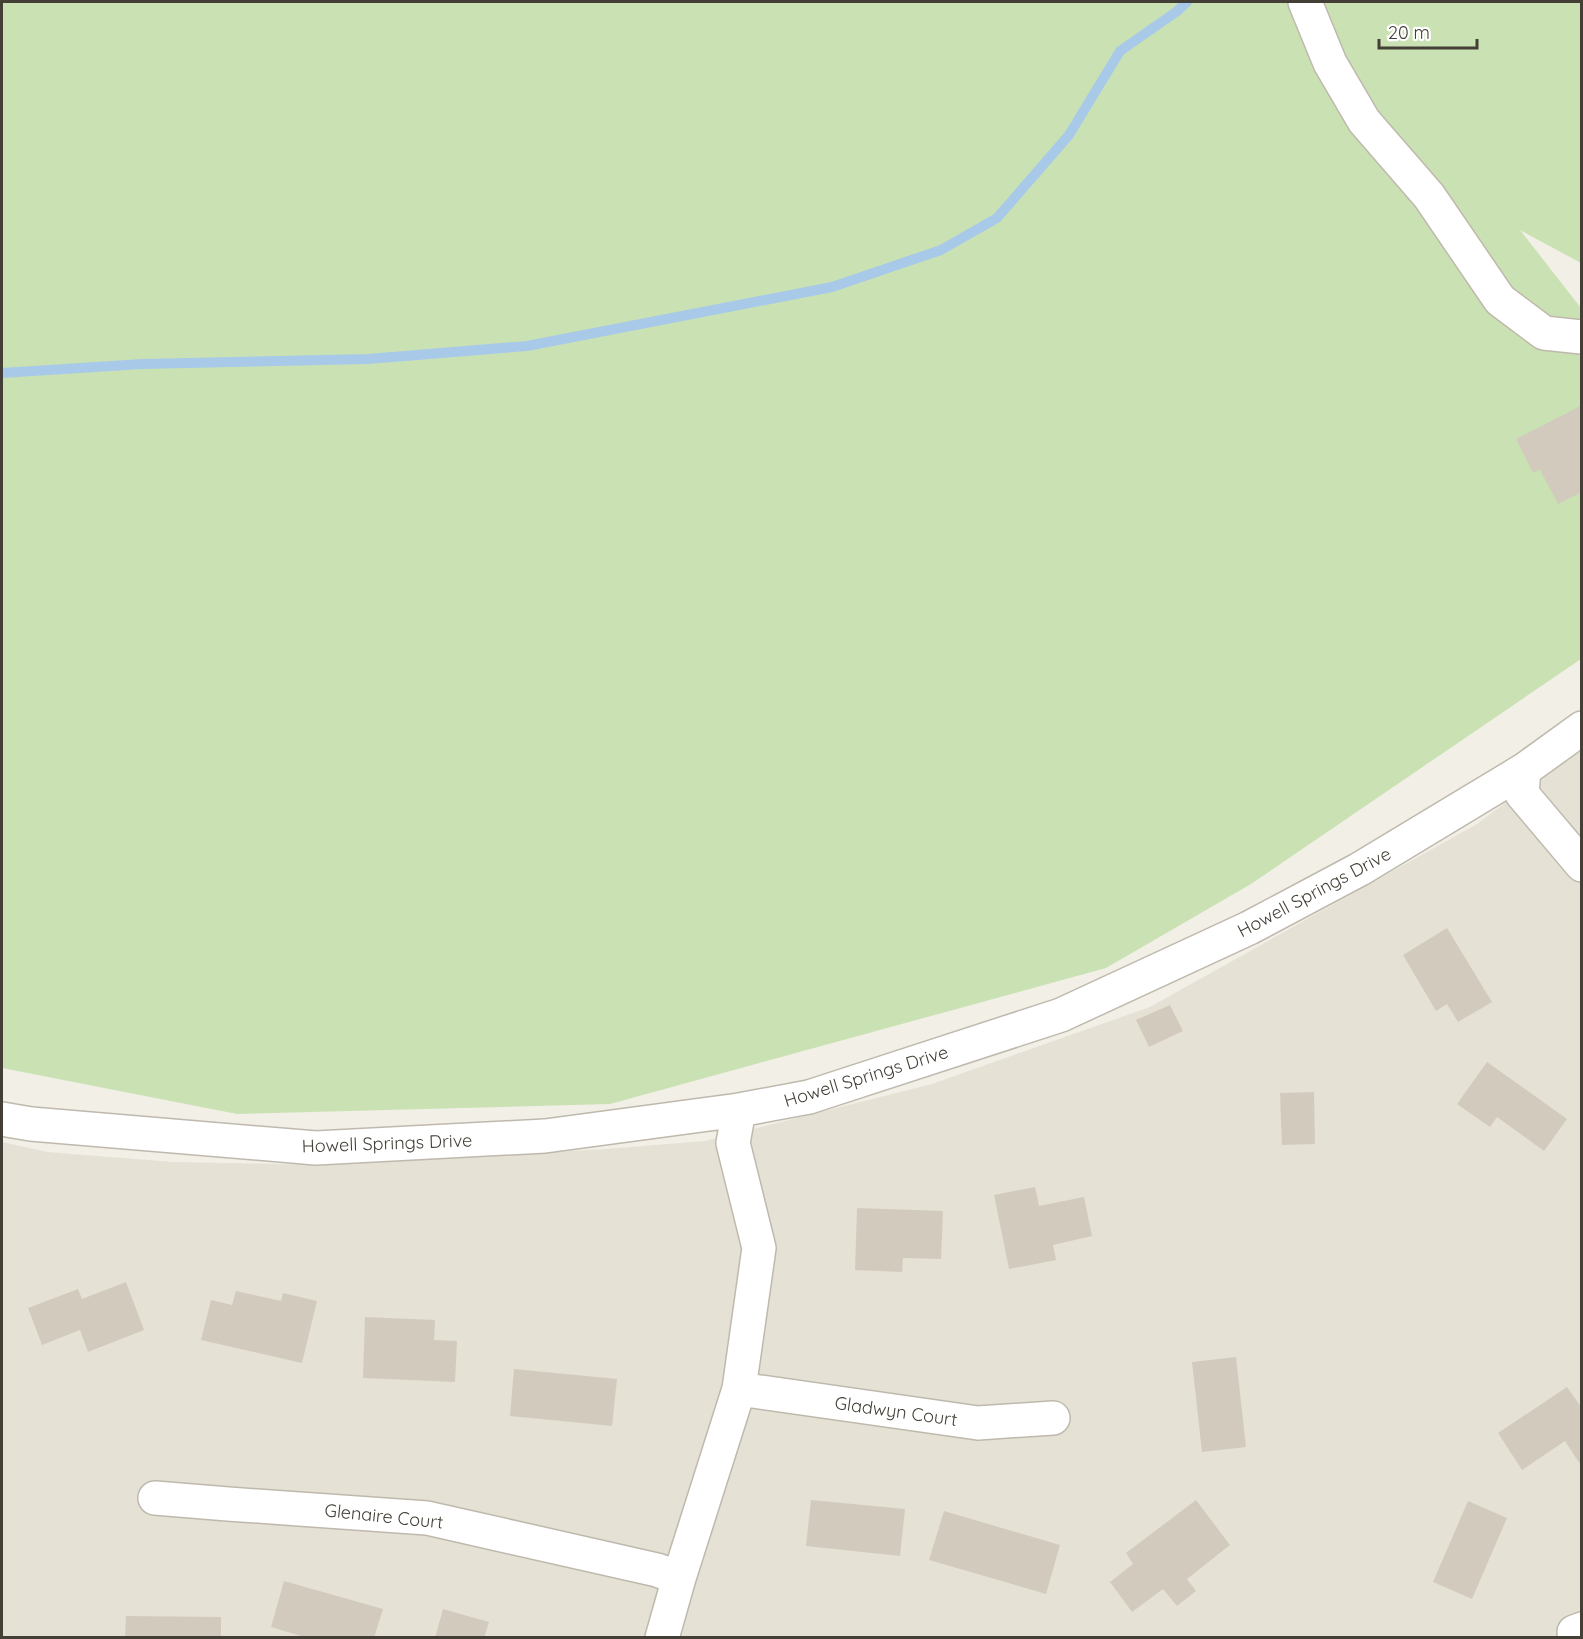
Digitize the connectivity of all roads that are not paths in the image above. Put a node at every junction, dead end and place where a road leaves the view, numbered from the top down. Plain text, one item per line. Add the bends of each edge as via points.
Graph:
1 (1305, 2) edge
2 (1581, 337) edge
3 (1581, 728) edge
4 (1524, 770) junction
5 (1581, 865) edge
6 (739, 1110) junction
7 (2, 1119) edge
8 (739, 1389) junction
9 (1053, 1418) dead end
10 (156, 1498) dead end
11 (679, 1578) junction
12 (662, 1638) edge

1 - 2 street via 1330,63 1364,121 1429,196 1500,300 1544,333
3 - 4 street, Howell Springs Drive
4 - 5 street via 1522,794
4 - 6 street, Howell Springs Drive via 1360,869 1249,928 1061,1015 809,1097
6 - 7 street, Howell Springs Drive via 545,1136 316,1148
6 - 8 street via 733,1143 759,1248
8 - 9 street, Gladwyn Court via 978,1423
8 - 11 street
10 - 11 street, Glenaire Court via 427,1518 657,1569
11 - 12 street

